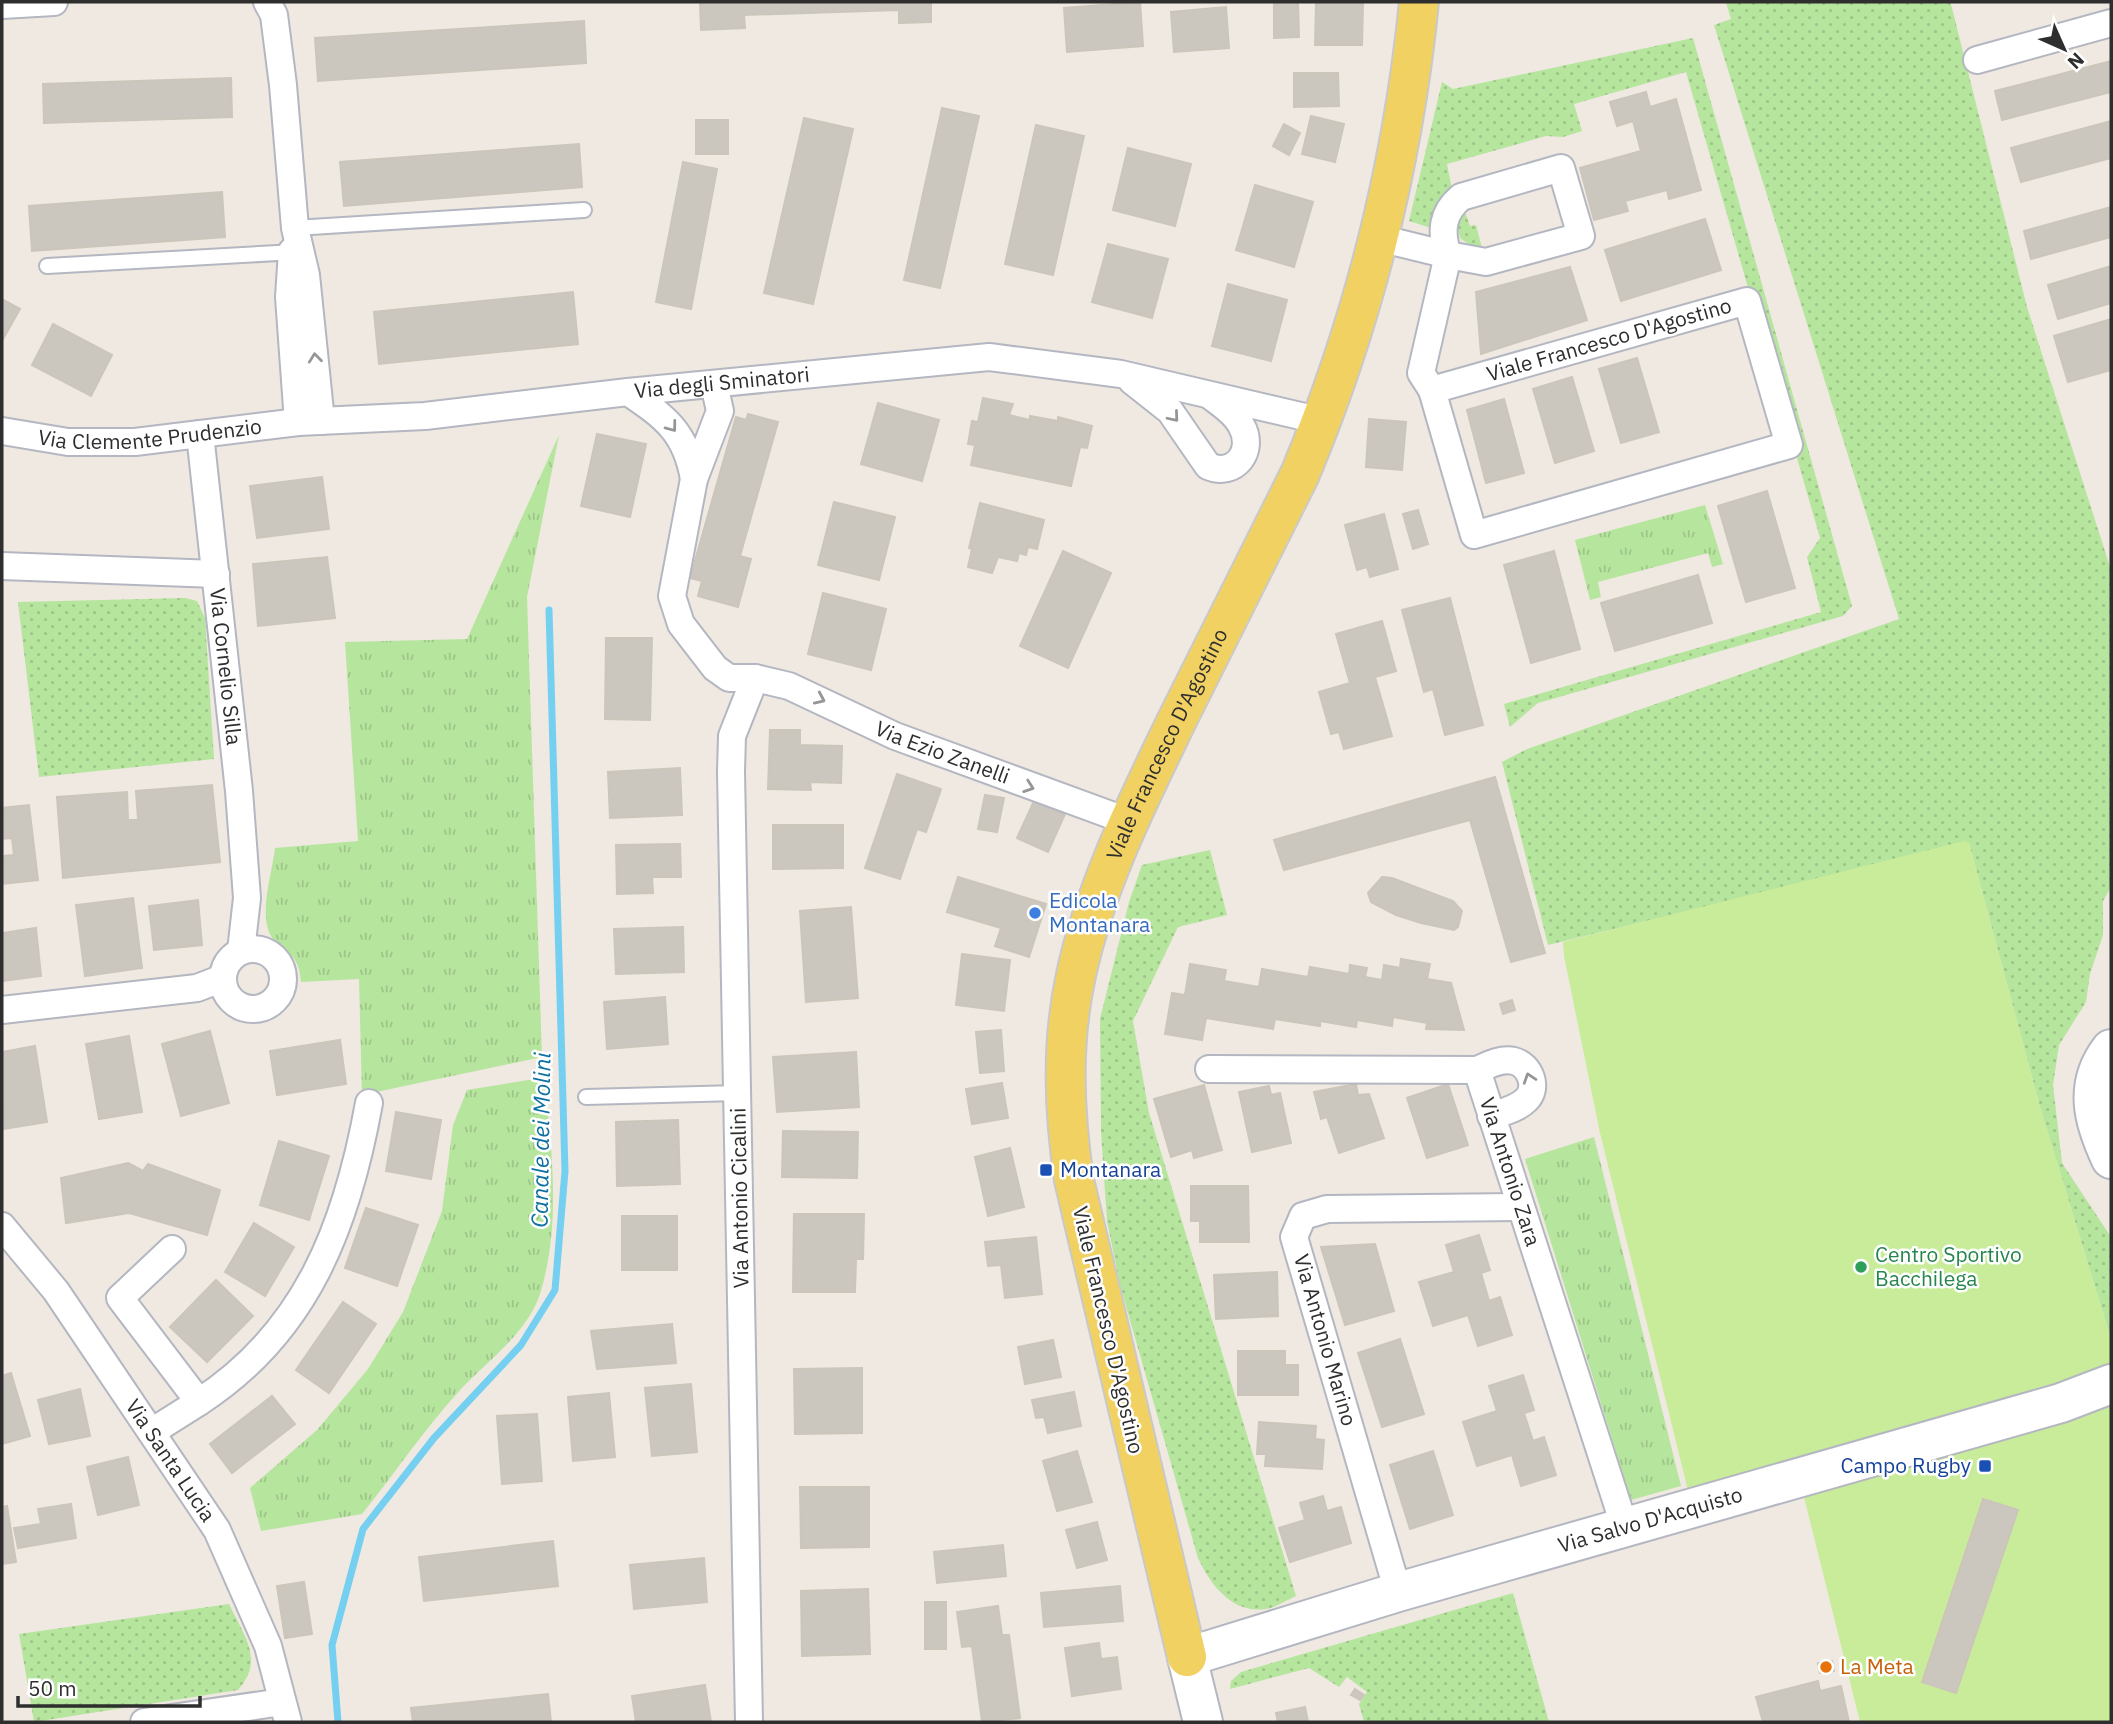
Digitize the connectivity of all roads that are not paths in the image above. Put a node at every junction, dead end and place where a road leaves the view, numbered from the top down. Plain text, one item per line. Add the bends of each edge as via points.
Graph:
1 (54, 2) edge
2 (267, 2) edge
3 (1419, 2) edge
4 (2, 5) edge
5 (2111, 23) edge
6 (1977, 60) dead end
7 (584, 210) dead end
8 (1379, 238) junction
9 (296, 244) junction
10 (1448, 255) junction
11 (47, 266) dead end
12 (1121, 374) junction
13 (714, 384) junction
14 (1432, 390) junction
15 (628, 392) junction
16 (1210, 396) junction
17 (310, 421) junction
18 (1322, 421) junction
19 (2, 431) edge
20 (200, 434) junction
21 (694, 479) junction
22 (2, 566) edge
23 (216, 574) junction
24 (755, 678) junction
25 (1130, 822) junction
26 (252, 951) junction
27 (225, 986) junction
28 (2, 1010) edge
29 (2108, 1046) edge
30 (1209, 1069) dead end
31 (1477, 1070) junction
32 (738, 1093) junction
33 (586, 1097) dead end
34 (369, 1104) dead end
35 (1491, 1116) junction
36 (2111, 1158) edge
37 (1520, 1207) junction
38 (2, 1227) edge
39 (172, 1249) dead end
40 (2111, 1384) edge
41 (199, 1402) junction
42 (153, 1431) junction
43 (1625, 1528) junction
44 (1398, 1592) junction
45 (1187, 1657) junction
46 (285, 1712) edge
47 (144, 1722) edge
48 (749, 1722) edge
49 (1203, 1722) edge

1 - 4 street
2 - 9 street via 274,16 283,85
3 - 8 main road, Viale Francesco D'Agostino via 1401,147
5 - 6 street
7 - 9 lane
8 - 10 street, Viale Francesco D'Agostino
8 - 18 main road, Viale Francesco D'Agostino
9 - 11 lane
9 - 17 street
10 - 10 street, Viale Francesco D'Agostino via 1445,220 1448,208 1461,197 1561,168 1581,236 1486,262
10 - 14 street, Viale Francesco D'Agostino via 1421,373
12 - 13 street, Via degli Sminatori via 989,357
12 - 16 street, Via degli Sminatori
12 -> 16 street, Via degli Sminatori via 1170,411 1208,466 1232,468 1242,458 1246,437 1241,423
13 - 15 street, Via degli Sminatori
13 - 21 street via 720,411
14 - 14 street, Viale Francesco D'Agostino via 1474,535 1789,445 1747,301
15 - 17 street, Via degli Sminatori via 425,416
15 -> 21 street via 672,425 691,458
16 - 18 street, Via degli Sminatori
17 - 20 street, Via Clemente Prudenzio
18 - 25 main road, Viale Francesco D'Agostino
19 - 20 street, Via Clemente Prudenzio via 68,442 135,442
20 - 23 street, Via Cornelio Silla
21 - 24 street via 672,596 681,624 694,641 723,654
22 - 23 street
23 - 26 street, Via Cornelio Silla
24 -> 25 street, Via Ezio Zanelli via 789,686 895,736
24 - 32 street, Via Antonio Cicalini via 732,736
25 - 45 main road, Viale Francesco D'Agostino via 1094,912 1076,976 1065,1055 1065,1114 1081,1219
26 - 27 street, Via Cornelio Silla via 228,962
26 - 27 street via 271,954 282,970 277,997 251,1009 242,1007
27 - 28 street
29 - 36 street via 2093,1100 2097,1128
30 - 31 street, Via Antonio Zara
31 - 35 street, Via Antonio Zara
35 -> 31 street via 1528,1099 1531,1077 1514,1061
32 - 33 lane
32 - 48 street, Via Antonio Cicalini
34 - 41 street via 356,1169 322,1266 295,1311 261,1353
35 - 37 street, Via Antonio Zara
37 - 43 street, Via Antonio Zara
37 - 44 street, Via Antonio Marino via 1327,1209 1303,1216 1294,1237
38 - 42 street, Via Santa Lucia via 56,1291
39 - 41 street via 120,1298
40 - 43 street, Via Salvo D'Acquisto via 2062,1403
41 - 42 street
42 - 46 street, Via Santa Lucia via 217,1530 268,1646
43 - 44 street, Via Salvo D'Acquisto
44 - 45 street, Via Salvo D'Acquisto
45 - 49 street, Viale Francesco D'Agostino
46 - 47 street

